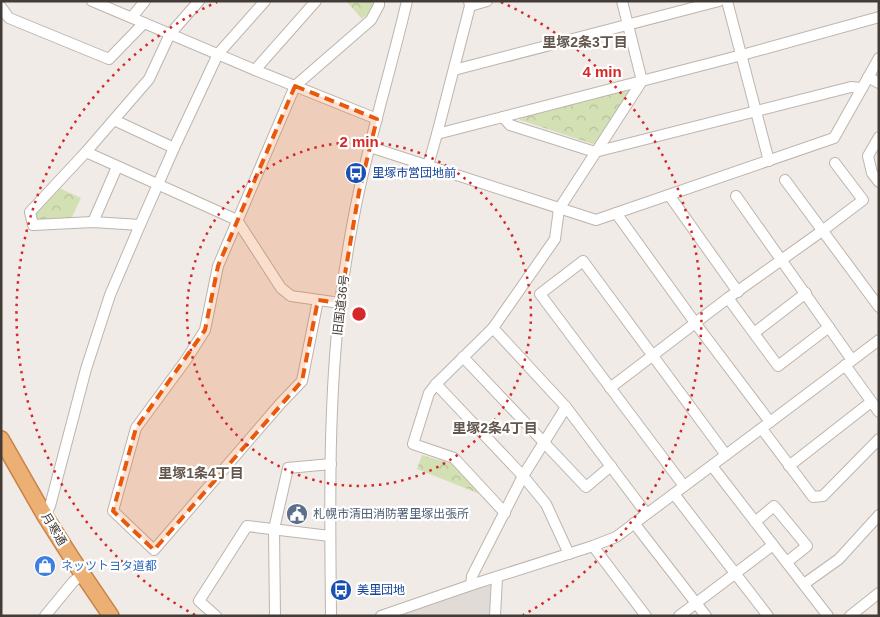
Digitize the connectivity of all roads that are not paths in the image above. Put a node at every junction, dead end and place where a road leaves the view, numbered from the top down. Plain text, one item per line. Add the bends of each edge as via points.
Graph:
1 (92, 1) edge
2 (145, 1) edge
3 (199, 1) edge
4 (265, 1) edge
5 (316, 1) edge
6 (379, 1) edge
7 (407, 1) edge
8 (487, 1) edge
9 (622, 1) edge
10 (719, 1) edge
11 (727, 1) edge
12 (469, 4) edge
13 (1, 7) edge
14 (132, 17) junction
15 (879, 17) edge
16 (144, 23) junction
17 (628, 24) junction
18 (170, 34) junction
19 (218, 54) junction
20 (742, 55) junction
21 (879, 58) edge
22 (255, 70) junction
23 (454, 70) junction
24 (868, 77) junction
25 (642, 81) junction
26 (879, 83) edge
27 (295, 86) junction
28 (862, 88) junction
29 (755, 111) junction
30 (504, 117) junction
31 (377, 119) junction
32 (114, 120) junction
33 (437, 134) junction
34 (879, 137) edge
35 (370, 147) junction
36 (174, 148) junction
37 (86, 152) junction
38 (595, 152) junction
39 (769, 161) junction
40 (835, 163) dead end
41 (117, 166) junction
42 (428, 166) junction
43 (785, 180) dead end
44 (879, 182) edge
45 (157, 184) junction
46 (669, 195) junction
47 (736, 196) dead end
48 (559, 209) junction
49 (616, 213) junction
50 (237, 220) junction
51 (93, 222) junction
52 (140, 225) junction
53 (822, 231) junction
54 (782, 260) junction
55 (738, 292) junction
56 (806, 293) junction
57 (728, 298) junction
58 (318, 300) junction
59 (340, 303) junction
60 (879, 307) edge
61 (696, 324) junction
62 (829, 327) junction
63 (493, 328) junction
64 (754, 333) junction
65 (879, 340) edge
66 (463, 357) junction
67 (653, 357) junction
68 (848, 363) junction
69 (436, 384) junction
70 (610, 388) junction
71 (871, 402) junction
72 (566, 407) junction
73 (879, 412) edge
74 (766, 426) junction
75 (1, 439) edge
76 (879, 439) edge
77 (544, 442) junction
78 (726, 455) junction
79 (330, 464) junction
80 (610, 466) junction
81 (712, 466) junction
82 (788, 466) junction
83 (523, 476) junction
84 (684, 486) junction
85 (674, 494) junction
86 (505, 513) junction
87 (646, 513) junction
88 (46, 516) junction
89 (878, 518) edge
90 (755, 522) junction
91 (634, 524) junction
92 (274, 529) junction
93 (330, 536) junction
94 (773, 545) junction
95 (593, 546) junction
96 (569, 554) junction
97 (787, 562) junction
98 (82, 574) junction
99 (735, 574) junction
100 (497, 577) junction
101 (804, 584) junction
102 (471, 585) junction
103 (878, 596) edge
104 (696, 603) junction
105 (44, 616) edge
106 (111, 616) edge
107 (216, 616) edge
108 (275, 616) edge
109 (331, 616) edge
110 (381, 616) edge
111 (495, 616) edge
112 (646, 616) edge
113 (679, 616) edge
114 (706, 616) edge
115 (768, 616) edge
116 (828, 616) edge
117 (850, 616) edge

1 - 14 street
2 - 14 street
3 - 18 street
4 - 19 street
5 - 22 street
6 - 27 street via 371,20
7 - 31 street, 旧国道36号
8 - 12 street
9 - 17 street
10 - 17 street
11 - 20 street
12 - 23 street
13 - 16 street via 9,18 109,59
14 - 16 street
15 - 20 street
16 - 18 street
17 - 23 street
17 - 25 street
18 - 19 street
18 - 32 street via 149,79
19 - 22 street
19 - 36 street
20 - 25 street
20 - 29 street
21 - 24 street
22 - 27 street
23 - 33 street
24 - 26 street
24 - 28 street
25 - 30 street
25 - 38 street
27 - 31 street
27 - 50 street
28 - 29 street via 851,87
28 - 39 street via 834,138
29 - 38 street
29 - 39 street
30 - 33 street
30 - 38 street via 510,125
31 - 35 street, 旧国道36号
32 - 36 street
32 - 37 street
33 - 42 street
34 - 44 street via 868,156 872,173
35 - 42 street
35 - 59 street, 旧国道36号 via 351,231
36 - 45 street
37 - 41 street
37 - 51 street via 30,212 33,225
38 - 48 street
39 - 46 street
40 - 53 street via 863,200
41 - 45 street
41 - 51 street
42 - 48 street
43 - 53 street
45 - 50 street
45 - 52 street
46 - 49 street
46 - 55 street
47 - 54 street
48 - 49 street via 596,220
48 - 63 street via 555,239
49 - 61 street
50 - 58 street via 281,288 291,296
50 - 58 street via 218,266 205,330 136,428 113,511 154,550 302,381
51 - 52 street
52 - 88 street via 110,294
53 - 54 street
53 - 60 street
54 - 55 street
54 - 56 street
55 - 57 street
56 - 62 street
56 - 64 street
57 - 61 street
57 - 64 street
58 - 59 street
59 - 79 street, 旧国道36号
61 - 67 street
61 - 74 street
62 - 64 street via 778,366
62 - 68 street
63 - 66 street
63 - 72 street
65 - 68 street
66 - 69 street
66 - 77 street
67 - 70 street
67 - 70 street via 583,261 540,294
67 - 78 street
68 - 71 street
68 - 74 street
69 - 83 street
69 - 86 street via 429,392 413,444 454,458
70 - 84 street
71 - 73 street
71 - 82 street
72 - 77 street
72 - 80 street
74 - 78 street
74 - 82 street
75 - 88 highway, 月寒通
76 - 82 street via 823,496 813,497
77 - 80 street via 586,487
77 - 83 street
78 - 81 street
79 - 92 street via 288,468
79 - 93 street, 旧国道36号
80 - 87 street
81 - 84 street
81 - 90 street
83 - 86 street
83 - 96 street via 546,504
84 - 85 street
85 - 87 street
85 - 99 street
86 - 102 street via 472,576
87 - 91 street
88 - 98 highway, 月寒通
89 - 101 street via 839,559
90 - 94 street
90 - 97 street via 774,506 807,546
91 - 95 street via 616,537
91 - 104 street
92 - 93 street
92 - 107 street via 247,526 199,601
92 - 108 street
93 - 109 street, 旧国道36号
94 - 97 street
94 - 99 street
95 - 96 street
95 - 112 street
96 - 100 street
97 - 101 street
98 - 105 street
98 - 106 highway, 月寒通
99 - 104 street
99 - 115 street
100 - 102 street
100 - 111 street
101 - 116 street
102 - 110 street
103 - 117 street
104 - 113 street
104 - 114 street

